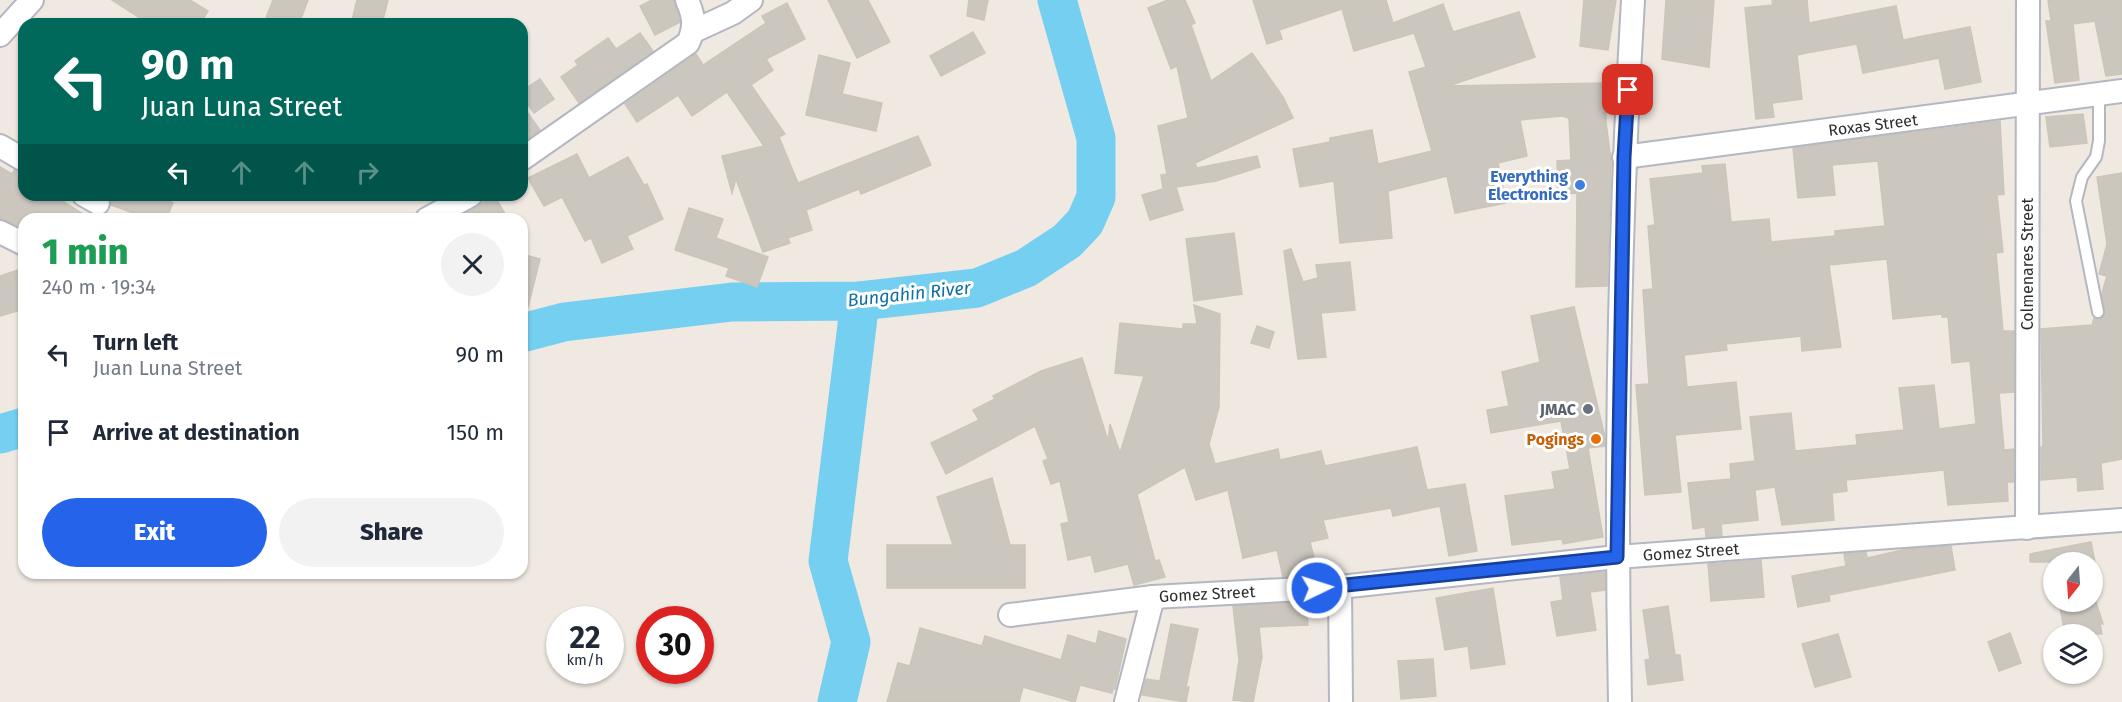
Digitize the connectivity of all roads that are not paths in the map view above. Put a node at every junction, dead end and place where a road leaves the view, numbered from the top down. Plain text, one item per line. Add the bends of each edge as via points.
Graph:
1 (32, 0) edge
2 (687, 0) edge
3 (751, 0) edge
4 (1633, 0) edge
5 (2028, 0) edge
6 (694, 31) junction
7 (0, 35) edge
8 (2122, 91) edge
9 (2099, 95) junction
10 (2027, 105) junction
11 (0, 146) edge
12 (528, 155) edge
13 (18, 156) edge
14 (1624, 157) junction
15 (460, 201) edge
16 (438, 213) edge
17 (0, 232) edge
18 (18, 241) edge
19 (2097, 312) dead end
20 (2122, 520) edge
21 (2028, 528) junction
22 (1617, 557) junction
23 (1340, 587) junction
24 (1153, 597) junction
25 (1010, 615) dead end
26 (1126, 702) edge
27 (1341, 702) edge
28 (1620, 702) edge

1 - 7 street
2 - 6 street via 694,16
3 - 6 street via 734,13
4 - 14 street
5 - 10 street, Colmenares Street
6 - 12 street via 688,43
8 - 9 street, Roxas Street
9 - 10 street, Roxas Street
9 - 19 lane via 2096,157 2082,177 2076,201
10 - 14 street, Roxas Street
10 - 21 street, Colmenares Street
11 - 13 street
14 - 22 street
15 - 16 street
17 - 18 street
20 - 21 street, Gomez Street
21 - 22 street, Gomez Street
22 - 23 street, Gomez Street
22 - 28 street
23 - 24 street, Gomez Street
23 - 27 street
24 - 25 street, Gomez Street
24 - 26 street

